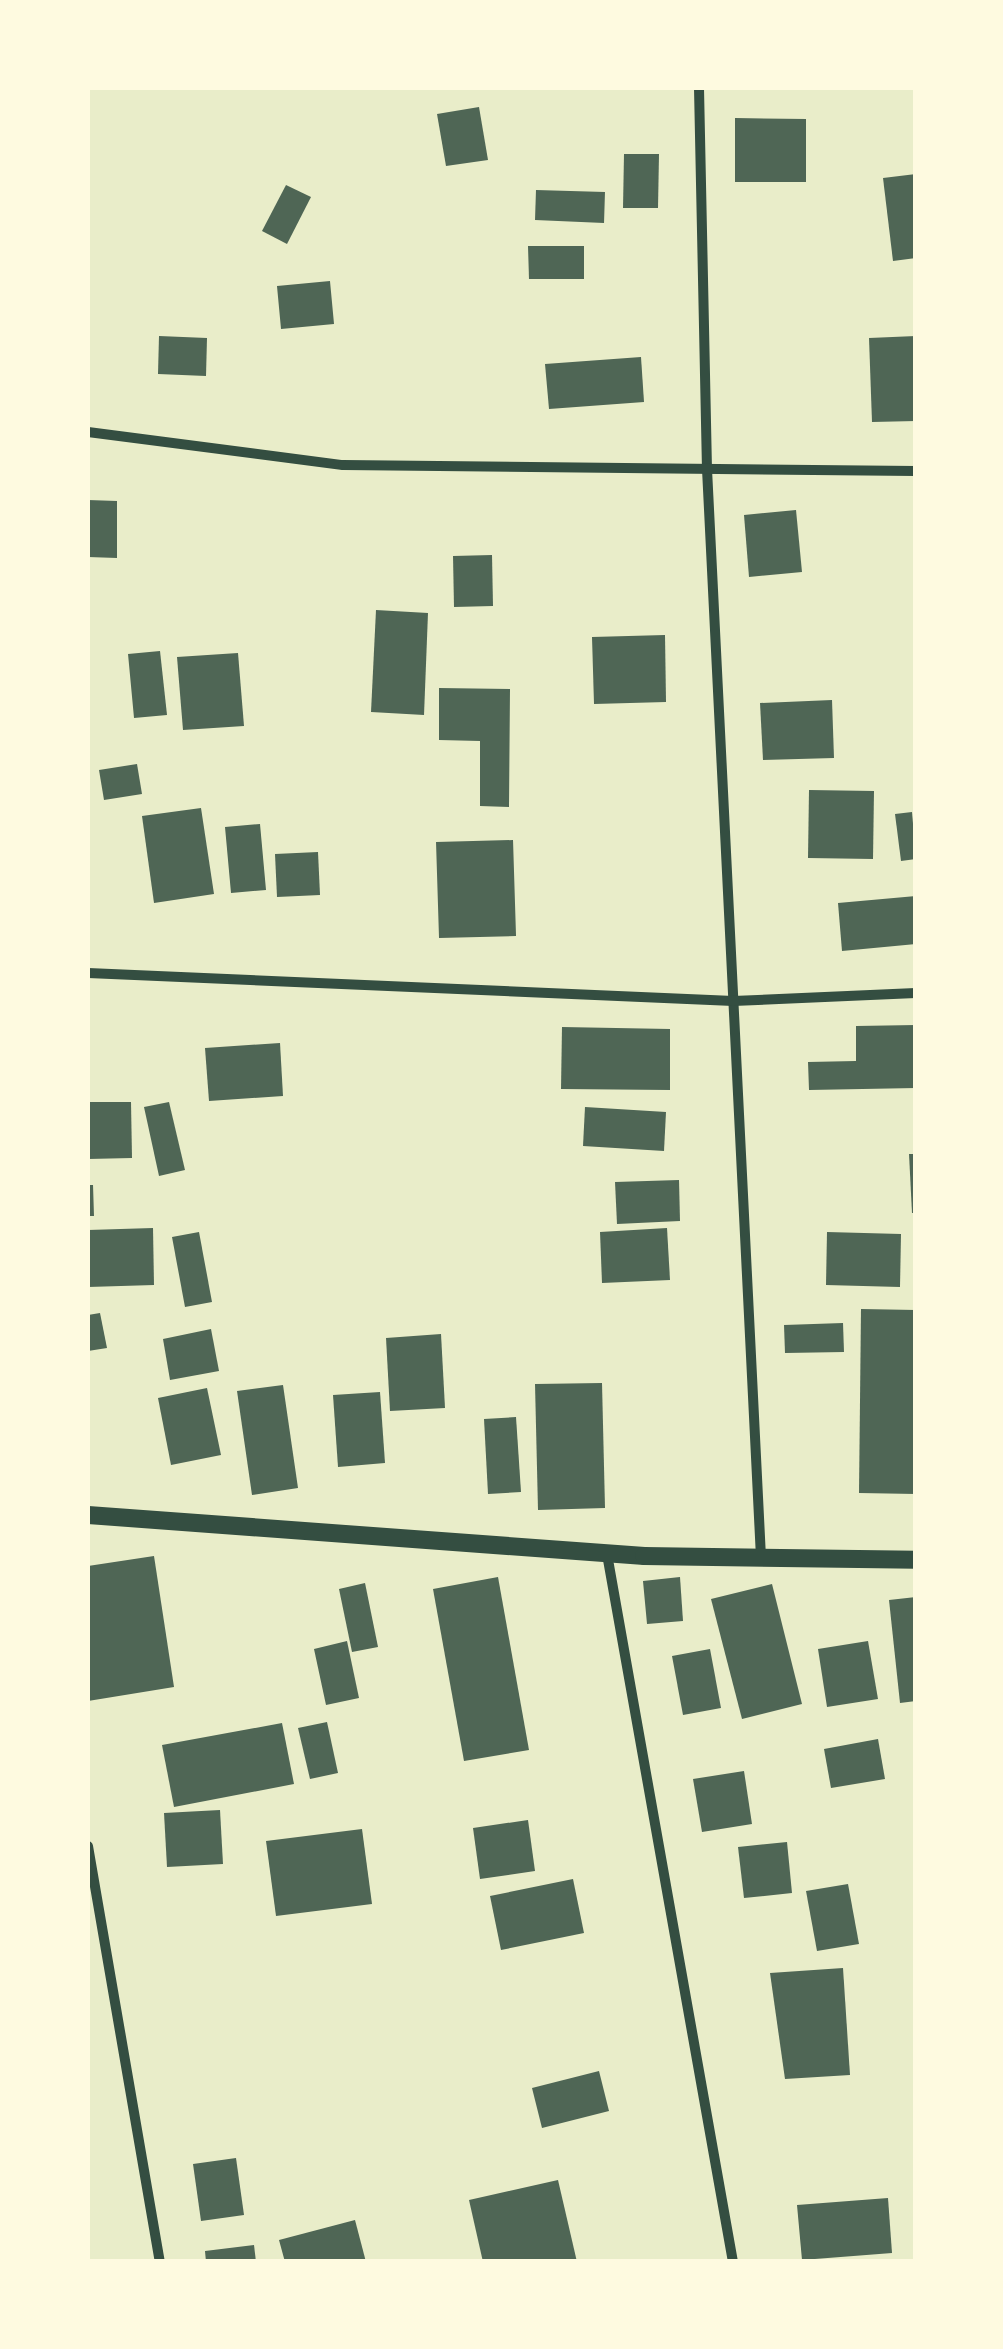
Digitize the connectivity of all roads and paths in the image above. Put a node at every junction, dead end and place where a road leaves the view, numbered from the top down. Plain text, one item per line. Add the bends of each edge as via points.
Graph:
1 (698, 88) edge
2 (88, 432) edge
3 (707, 468) junction
4 (916, 471) edge
5 (88, 973) edge
6 (916, 993) edge
7 (733, 1002) junction
8 (88, 1516) edge
9 (607, 1554) junction
10 (761, 1558) junction
11 (916, 1560) edge
12 (88, 1846) edge
13 (160, 2262) edge
14 (732, 2262) edge

1 - 3 street
2 - 3 street via 343,465
3 - 4 street
3 - 7 street
5 - 7 street
6 - 7 street
7 - 10 street
8 - 9 street
9 - 10 street
9 - 14 street
10 - 11 street
12 - 13 street

